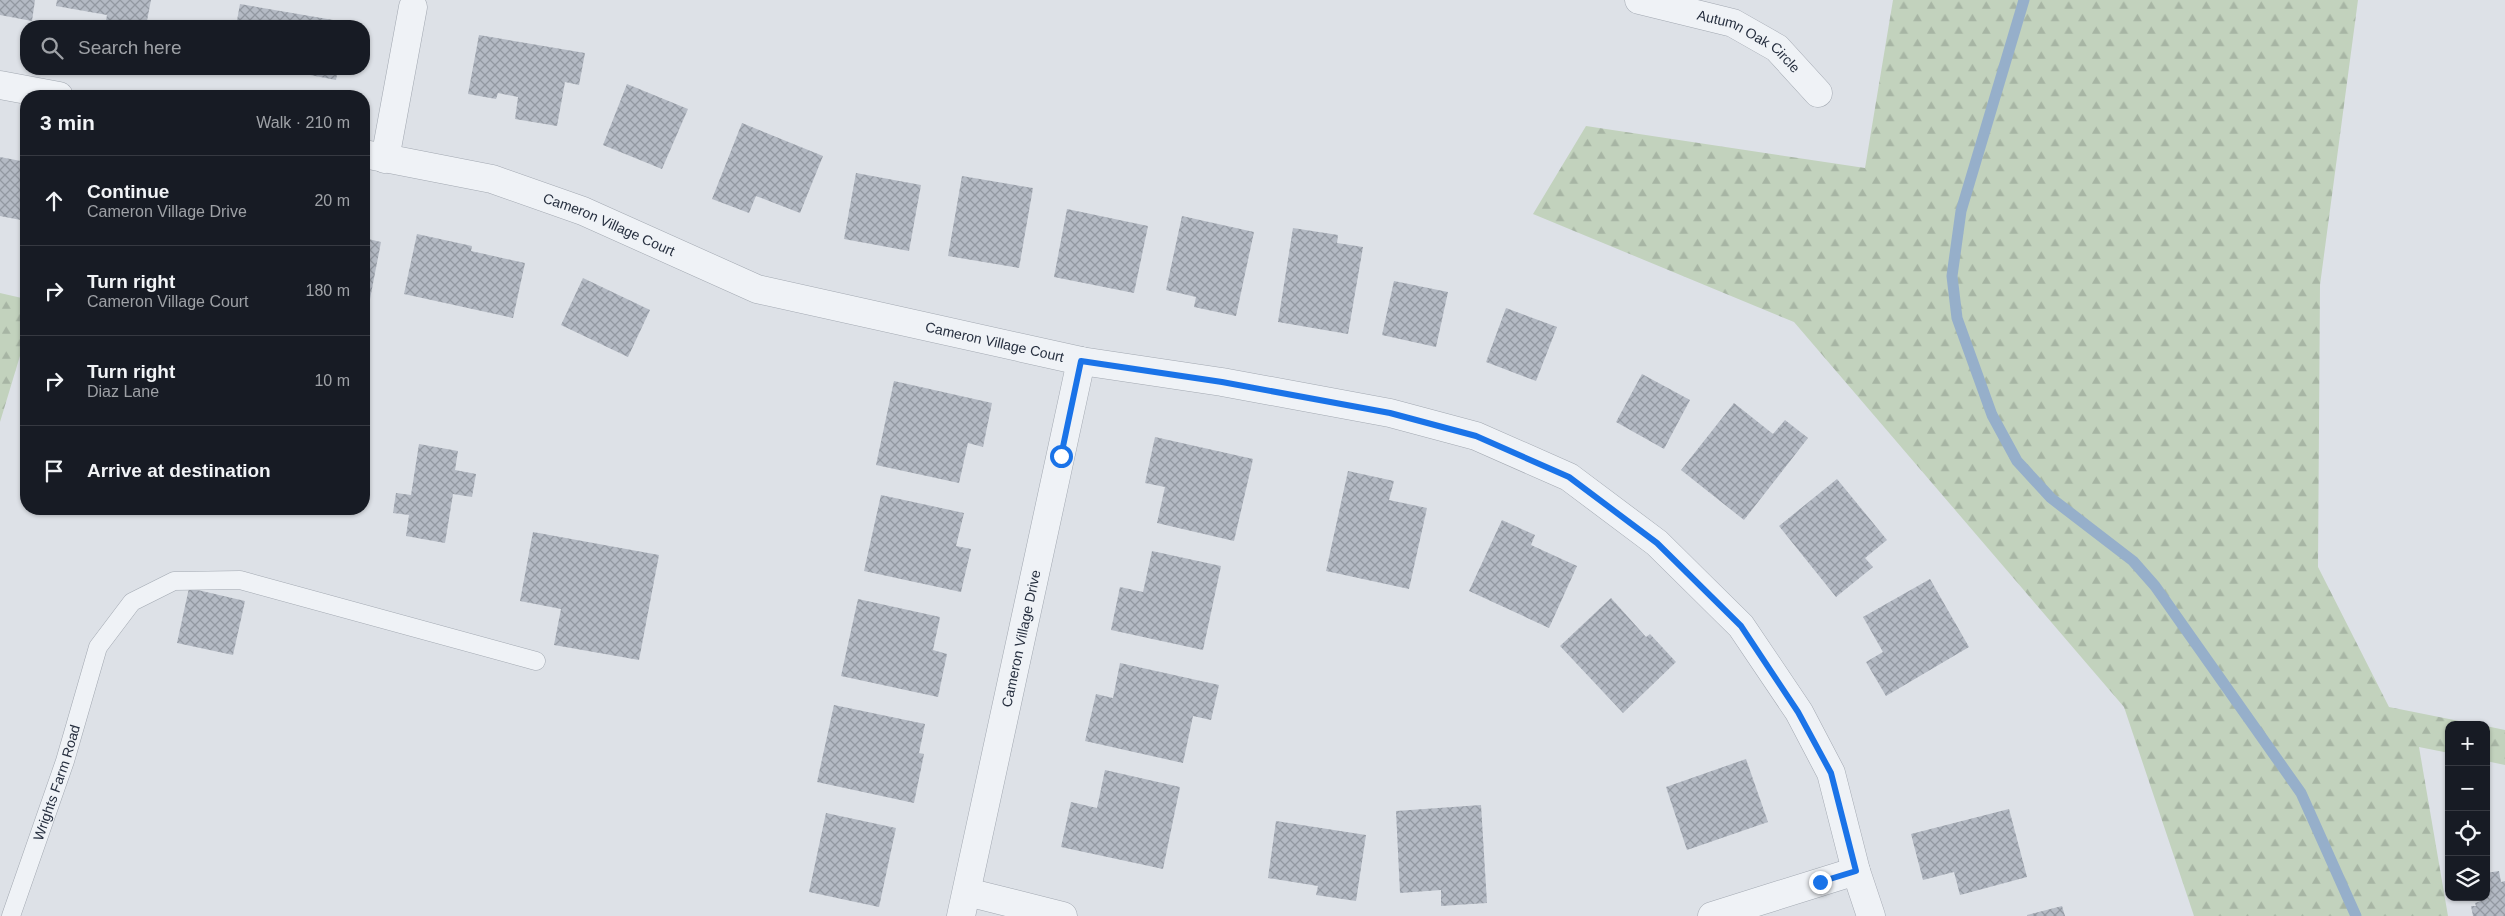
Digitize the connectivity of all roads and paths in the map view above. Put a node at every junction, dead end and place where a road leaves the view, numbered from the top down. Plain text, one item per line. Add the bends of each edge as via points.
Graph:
1 (1639, 0) edge
2 (413, 7) dead end
3 (0, 85) edge
4 (27, 90) edge
5 (1818, 93) dead end
6 (374, 156) edge
7 (1081, 361) junction
8 (536, 661) dead end
9 (1856, 871) junction
10 (964, 904) edge
11 (11, 916) edge
12 (1063, 916) edge
13 (1712, 916) edge
14 (1871, 916) edge

1 - 5 street, Autumn Oak Circle via 1733,23 1777,48
2 - 6 street
3 - 4 street
6 - 7 street, Cameron Village Court via 492,179 583,210 757,289
7 - 9 street, Cameron Village Court via 1222,382 1390,413 1476,436 1569,477 1657,543 1741,626 1798,712 1831,773
7 - 10 street, Cameron Village Drive
8 - 11 lane, Wrights Farm Road via 240,580 174,581 132,602 98,647 66,762
9 - 13 street
9 - 14 street, Cameron Village Court
10 - 12 street

